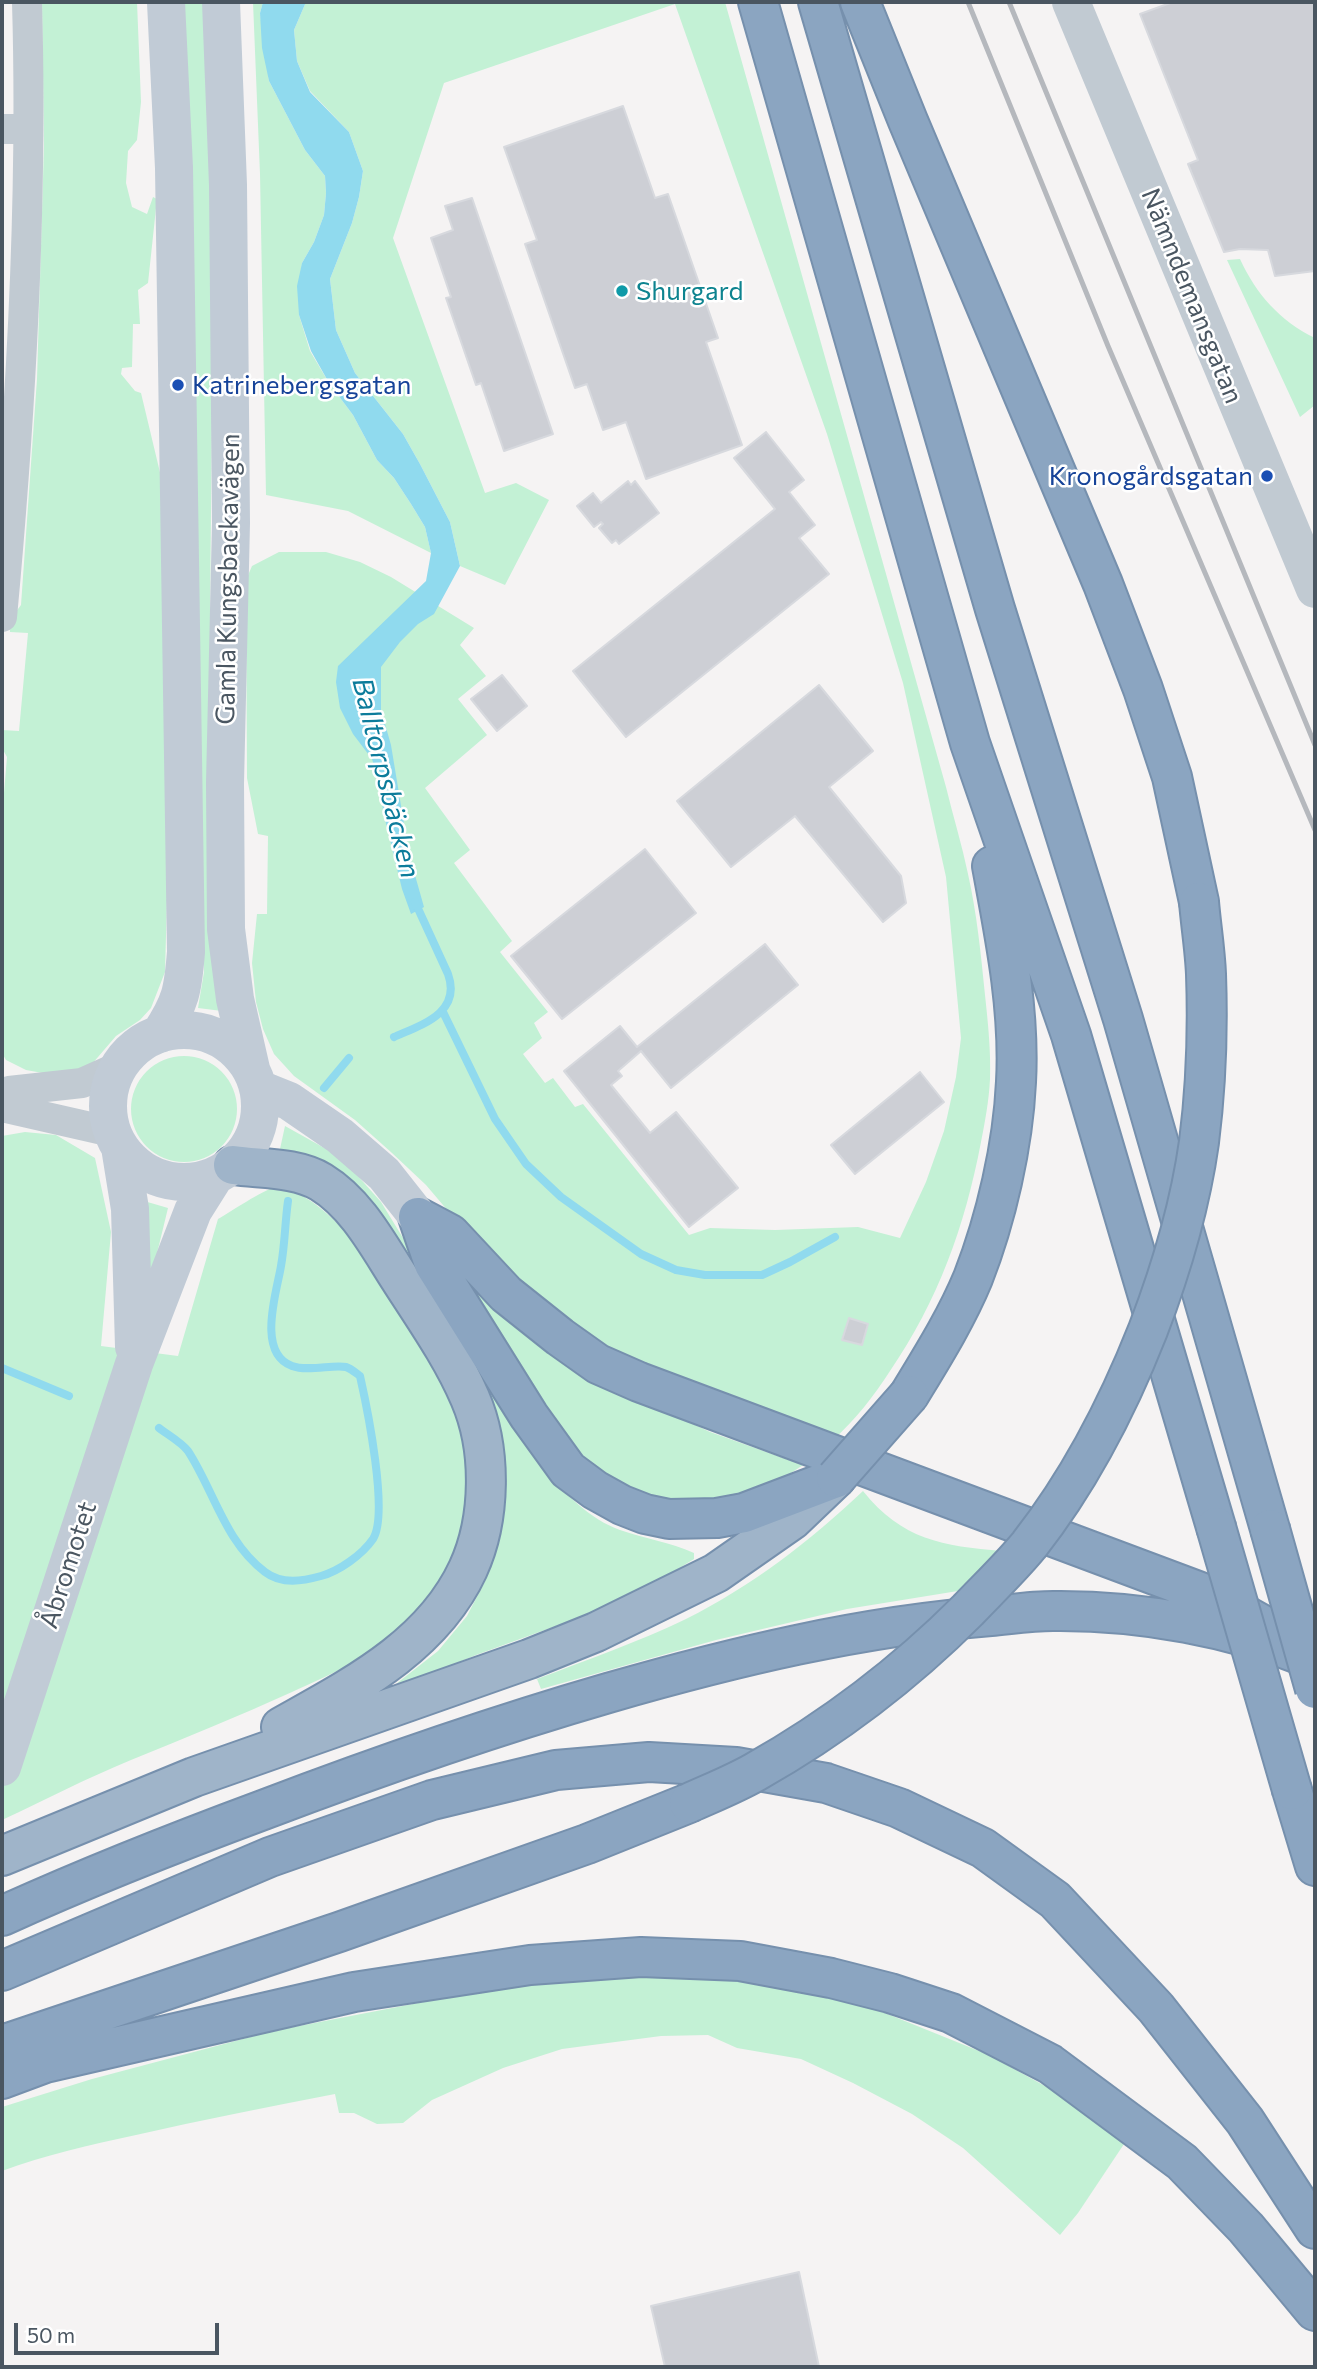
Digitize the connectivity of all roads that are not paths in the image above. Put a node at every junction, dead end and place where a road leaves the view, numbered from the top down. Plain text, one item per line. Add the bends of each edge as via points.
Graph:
1 (27, 2) edge
2 (166, 2) edge
3 (221, 2) edge
4 (758, 2) edge
5 (818, 2) edge
6 (860, 2) edge
7 (1071, 2) edge
8 (14, 129) edge
9 (5, 556) edge
10 (1315, 589) edge
11 (2, 617) edge
12 (970, 743) junction
13 (160, 1034) junction
14 (120, 1066) junction
15 (255, 1079) junction
16 (2, 1096) edge
17 (2, 1107) edge
18 (116, 1140) junction
19 (224, 1171) junction
20 (418, 1217) junction
21 (134, 1364) junction
22 (784, 1510) junction
23 (1305, 1656) edge
24 (1315, 1689) edge
25 (2, 1767) edge
26 (194, 1777) junction
27 (2, 1856) edge
28 (1315, 1866) edge
29 (2, 1916) edge
30 (2, 1970) edge
31 (115, 2008) junction
32 (2, 2045) edge
33 (46, 2063) junction
34 (2, 2079) edge
35 (1315, 2229) edge
36 (1315, 2311) edge

1 - 8 street
2 - 13 main road, Gamla Kungsbackavägen via 174,168 186,951 183,987
3 - 15 main road, Gamla Kungsbackavägen via 231,523 226,929 235,999
4 - 12 highway
5 - 24 highway, bridge via 995,609 1123,1019
6 - 31 highway, bridge via 1103,584 1172,777 1199,902 1206,973 1206,1060 1184,1221 1163,1291 1101,1433 1028,1546 926,1651 807,1741 752,1774 587,1844
7 - 10 street, Nämndemansgatan
8 - 9 street via 24,311
9 - 11 street
12 - 22 highway, bridge via 1011,979 1016,1067 1013,1124 997,1200 973,1278 909,1395 836,1478
12 - 28 highway, bridge via 1071,1035
13 - 14 main road, Åbromotet via 137,1047
13 - 15 main road, Åbromotet via 191,1030 212,1035 238,1052
14 - 16 street via 82,1083 9,1091
14 - 18 main road, Åbromotet via 108,1098
15 - 19 main road, Åbromotet via 261,1110 257,1131 247,1150
15 - 20 main road via 340,1136 384,1174
17 - 18 street
18 - 19 main road via 138,1167 162,1179 188,1182
18 - 21 main road, Åbromotet via 130,1209
19 - 21 main road, Åbromotet via 193,1211
19 - 26 highway via 298,1173 317,1180 336,1192 367,1227 471,1400 482,1438 485,1483 482,1525 468,1569 444,1609 415,1641 334,1697
20 - 22 highway via 435,1264 568,1470 622,1505 669,1519
20 - 23 highway via 450,1234 506,1294 598,1364 1211,1596 1255,1619
21 - 25 main road, Åbromotet
22 - 26 highway via 716,1573 596,1632
23 - 29 highway via 1223,1632 1144,1617 1053,1611 940,1620 836,1636 688,1670 499,1725 122,1863
26 - 27 highway
30 - 35 highway via 270,1857 432,1800 556,1770 649,1762 736,1767 826,1783 899,1808 983,1848 1055,1900 1156,2008 1245,2121
31 - 32 highway
31 - 33 highway
33 - 34 highway
33 - 36 highway via 354,1992 530,1965 641,1957 728,1960 831,1978 951,2013 1050,2064 1182,2162 1246,2228

